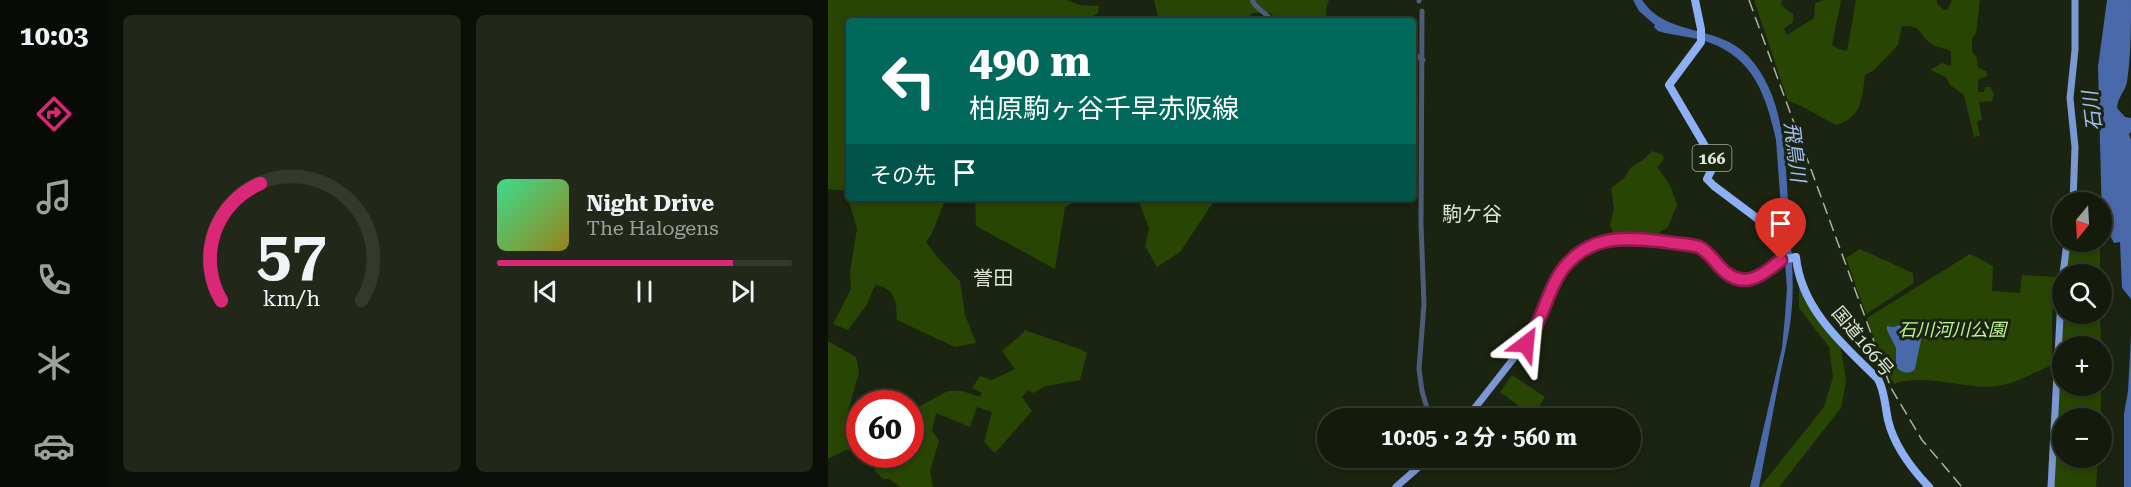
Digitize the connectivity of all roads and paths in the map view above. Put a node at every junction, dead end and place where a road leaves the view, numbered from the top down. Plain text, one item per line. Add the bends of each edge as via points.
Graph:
1 (1252, 0) edge
2 (1695, 0) edge
3 (2075, 0) edge
4 (1422, 10) dead end
5 (1270, 18) edge
6 (1416, 55) edge
7 (1423, 60) junction
8 (2073, 192) edge
9 (1786, 258) junction
10 (2060, 324) edge
11 (1427, 408) edge
12 (1475, 408) edge
13 (1417, 468) edge
14 (1395, 487) edge
15 (1929, 487) edge
16 (2051, 487) edge

1 - 5 street
2 - 9 highway, 国道166号 / 166 via 1701,41 1669,85 1715,163 1707,178 1762,222
3 - 8 main road via 2070,98 2075,147
4 - 7 street
6 - 7 street
7 - 11 street via 1424,304 1419,369
9 - 12 main road via 1745,280 1726,273 1707,252 1693,246 1616,238 1586,249 1566,264 1533,335
9 - 15 highway, 国道166号 / 166 via 1796,257 1800,279 1822,319 1878,379 1895,442
10 - 16 main road
13 - 14 main road

